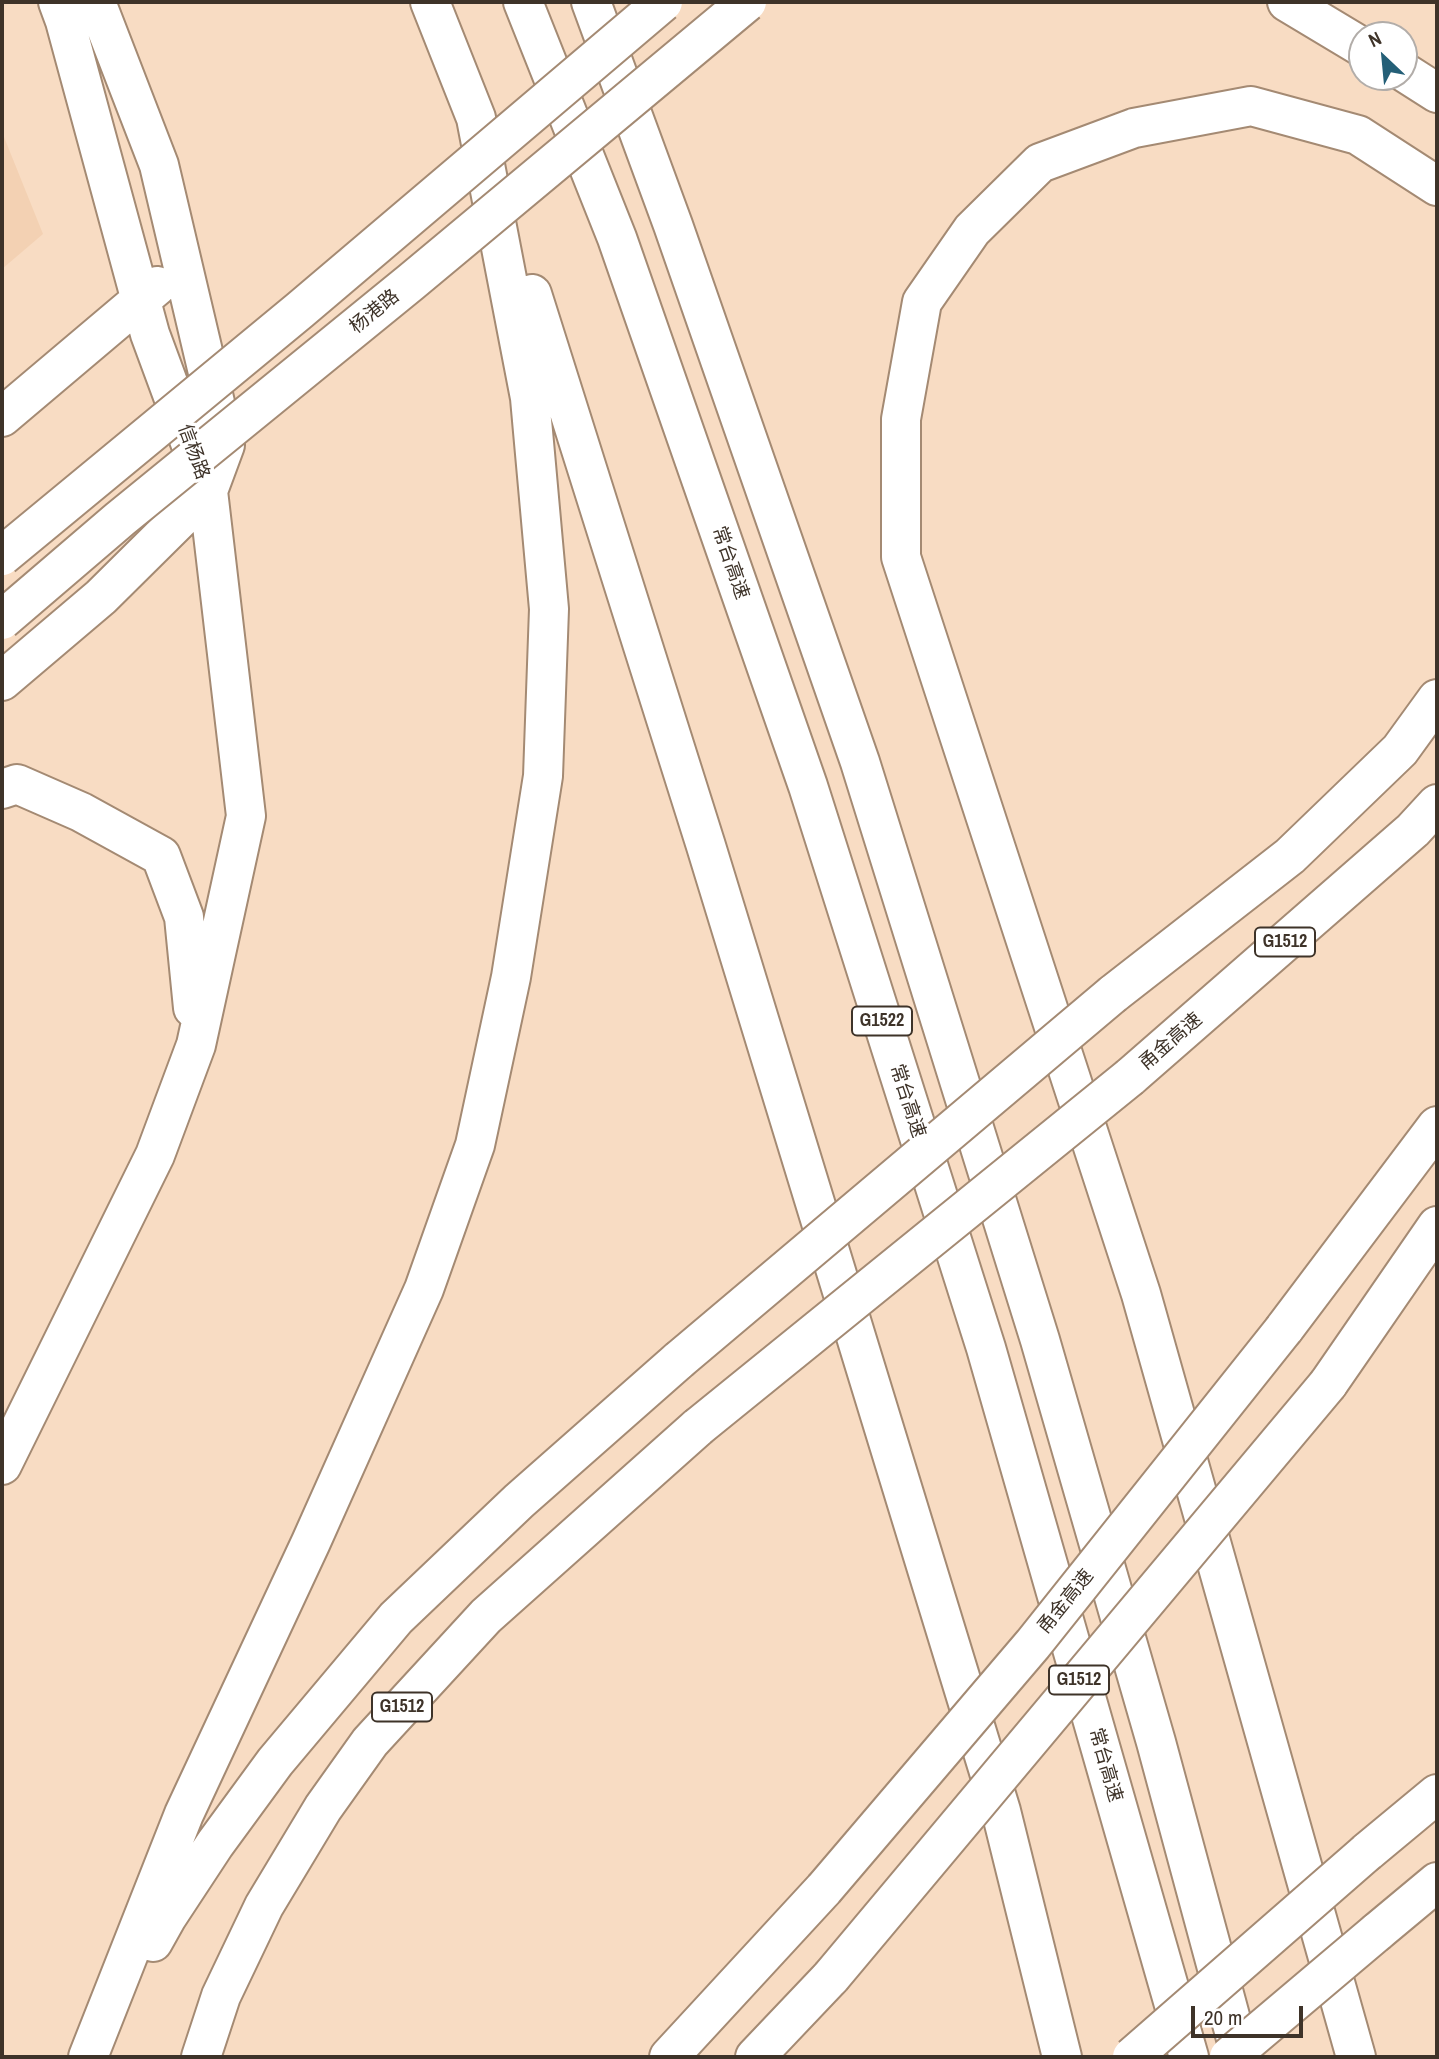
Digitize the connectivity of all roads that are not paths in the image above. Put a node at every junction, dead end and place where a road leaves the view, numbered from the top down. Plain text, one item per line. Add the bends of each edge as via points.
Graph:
1 (58, 2) edge
2 (96, 2) edge
3 (430, 2) edge
4 (523, 2) edge
5 (591, 2) edge
6 (663, 2) edge
7 (747, 2) edge
8 (1287, 2) edge
9 (1348, 39) edge
10 (1418, 81) edge
11 (1437, 93) edge
12 (476, 118) junction
13 (1437, 186) edge
14 (182, 265) junction
15 (141, 300) junction
16 (2, 417) edge
17 (208, 491) junction
18 (2, 556) edge
19 (2, 620) edge
20 (2, 681) edge
21 (1437, 699) edge
22 (2, 789) edge
23 (1437, 804) edge
24 (196, 1045) junction
25 (1437, 1126) edge
26 (1437, 1226) edge
27 (2, 1465) edge
28 (1437, 1794) edge
29 (1437, 1882) edge
30 (89, 2054) edge
31 (201, 2057) edge
32 (669, 2057) edge
33 (755, 2057) edge
34 (1062, 2057) edge
35 (1132, 2057) edge
36 (1189, 2057) edge
37 (1229, 2057) edge
38 (1241, 2057) edge
39 (1356, 2057) edge

1 - 15 main road, 信杨路
2 - 14 main road, 信杨路 via 159,165
3 - 12 main road
4 - 36 main road, 常台高速 / G1522 via 617,238 808,786 986,1348
5 - 38 main road, G1522 via 864,775 1040,1340
6 - 18 main road, bridge
7 - 19 main road, 杨港路, bridge
8 - 9 main road
10 - 11 main road
12 - 30 main road via 530,398 549,608 543,776 511,977 475,1145 424,1289 184,1814
12 - 34 main road via 706,846 1001,1811
13 - 39 main road via 1358,135 1251,106 1134,128 1040,163 972,230 922,302 901,419 901,557 1141,1294
14 - 15 main road
14 - 17 main road, 信杨路 via 225,445
15 - 16 main road
15 - 17 main road, 信杨路
17 - 20 main road via 101,597
17 - 24 main road via 246,816
21 - 30 main road, bridge via 1400,750 1290,856 1113,994 679,1360 519,1501 396,1618 275,1762 215,1844 167,1917
22 - 24 main road via 17,784 81,812 161,856 184,917
23 - 31 main road, 甬金高速 / G1512, bridge via 1130,1077 698,1427 486,1616 370,1742 323,1808 264,1906 221,1996
24 - 27 main road via 155,1155
25 - 32 main road, 甬金高速 / G1512, bridge via 1284,1329 1033,1644 824,1889
26 - 33 main road, G1512, bridge via 1328,1384 831,1977
28 - 35 main road, bridge
29 - 37 main road, bridge

